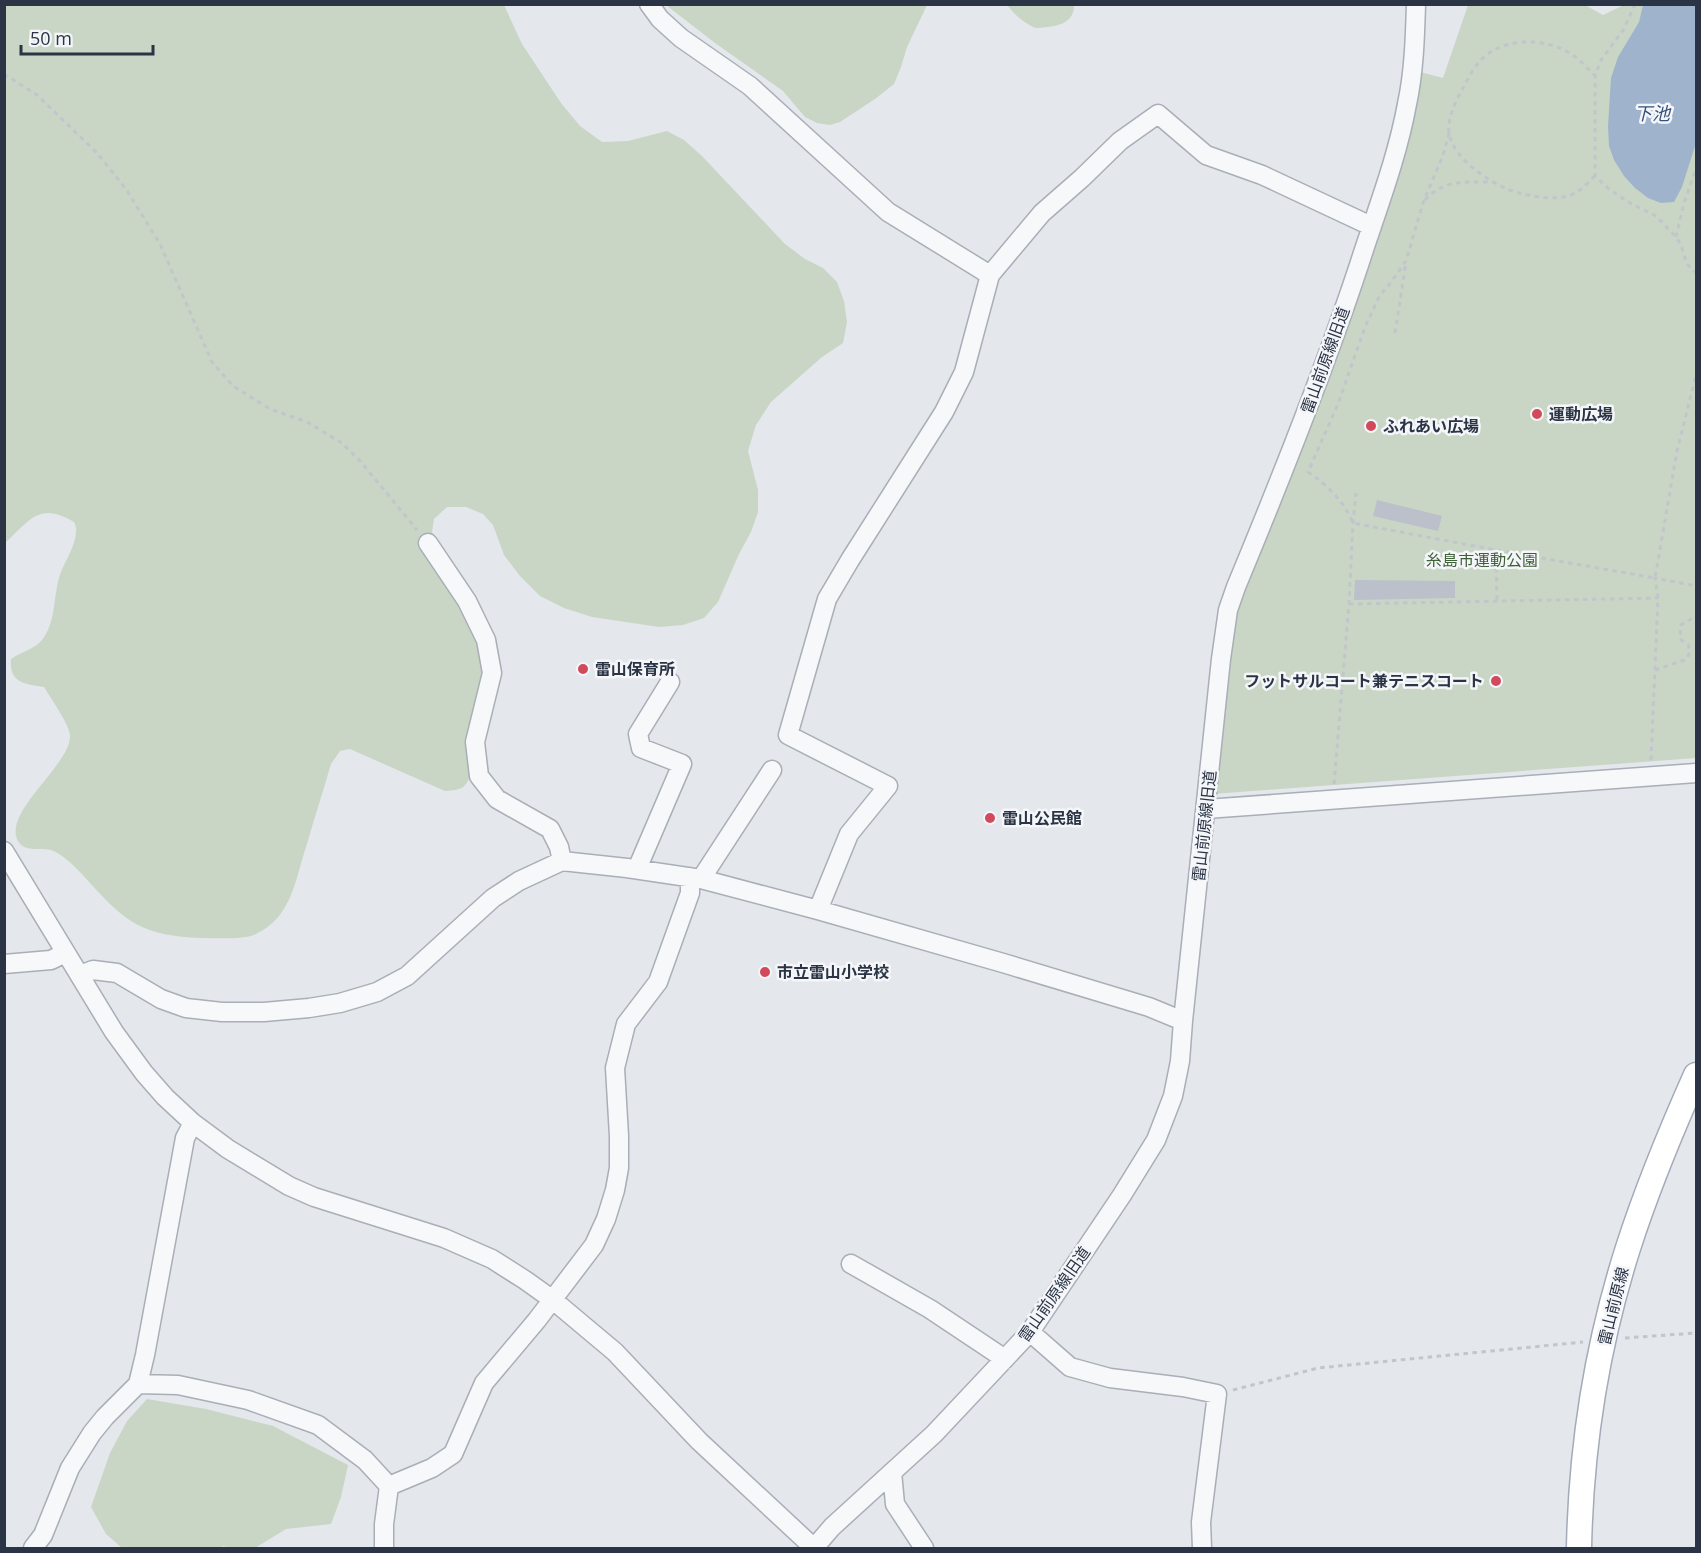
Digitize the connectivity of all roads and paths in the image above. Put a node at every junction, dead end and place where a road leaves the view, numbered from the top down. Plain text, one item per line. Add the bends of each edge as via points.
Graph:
1 (649, 4) edge
2 (1416, 4) edge
3 (1635, 4) edge
4 (4, 74) edge
5 (1595, 76) junction
6 (1449, 133) junction
7 (1696, 169) edge
8 (1594, 176) junction
9 (1490, 182) junction
10 (1423, 202) junction
11 (1371, 226) junction
12 (1676, 237) junction
13 (1406, 261) junction
14 (1696, 273) edge
15 (990, 275) junction
16 (1395, 333) dead end
17 (1696, 375) edge
18 (1695, 388) edge
19 (1356, 493) dead end
20 (1353, 523) junction
21 (428, 543) joint
22 (1496, 550) junction
23 (1655, 578) junction
24 (1696, 586) edge
25 (1658, 598) junction
26 (1497, 601) junction
27 (1349, 604) junction
28 (1696, 616) edge
29 (1655, 670) junction
30 (670, 682) dead end
31 (1651, 762) dead end
32 (772, 770) dead end
33 (1696, 773) edge
34 (1334, 786) dead end
35 (1206, 809) junction
36 (4, 851) edge
37 (562, 861) junction
38 (637, 869) junction
39 (695, 878) junction
40 (818, 910) junction
41 (65, 953) junction
42 (4, 964) edge
43 (80, 975) junction
44 (1183, 1021) junction
45 (1696, 1075) edge
46 (193, 1123) junction
47 (851, 1264) dead end
48 (553, 1300) junction
49 (1030, 1332) junction
50 (1696, 1333) edge
51 (1604, 1340) junction
52 (1005, 1359) junction
53 (138, 1384) junction
54 (1217, 1394) junction
55 (892, 1472) junction
56 (388, 1486) junction
57 (33, 1548) edge
58 (384, 1548) edge
59 (814, 1548) edge
60 (924, 1548) edge
61 (1202, 1548) edge
62 (1579, 1548) edge

1 - 15 street via 681,38 750,86 888,212
2 - 11 street, 雷山前原線旧道 via 1408,102
3 - 5 path
4 - 21 path via 37,95 97,153 126,189 160,244 212,362 233,386 342,444
5 - 6 path via 1568,52 1550,46 1533,42 1502,46 1474,67 1452,113
5 - 8 path
6 - 9 path via 1456,153
6 - 10 path
7 - 12 path
8 - 9 path via 1581,189 1561,197 1512,191
8 - 12 path via 1630,203 1656,216
9 - 10 path via 1456,182 1434,191
10 - 13 path
11 - 15 street via 1262,175 1206,155 1158,114 1120,141 1042,213
11 - 35 street, 雷山前原線旧道 via 1333,341 1228,610
12 - 14 path via 1687,264
13 - 16 path
13 - 20 path via 1380,295 1365,327 1338,404 1308,472 1330,488
15 - 40 street via 964,372 944,412 827,599 788,735 888,786 849,834
17 - 18 path
18 - 23 path via 1677,451
19 - 20 path
20 - 22 path
20 - 27 path
21 - 37 street via 467,601 486,640 492,673 475,742 479,776 497,799 550,830
22 - 23 path
22 - 26 path
23 - 24 path
23 - 25 path
25 - 26 path
25 - 29 path
26 - 27 path
27 - 34 path
28 - 29 path via 1681,625 1680,639 1688,645 1688,659
29 - 31 path
30 - 38 street via 638,734 640,748 682,764
32 - 39 street
33 - 35 street
35 - 44 street, 雷山前原線旧道
36 - 41 street
37 - 38 street
37 - 43 street via 493,898 406,976 377,992 340,1003 264,1012 222,1012 186,1008 161,999 117,973 93,970
38 - 39 street
39 - 40 street
39 - 48 street via 658,982 626,1024 615,1068 619,1168 606,1219 594,1245
40 - 44 street via 1138,1004
41 - 42 street via 51,960
41 - 43 street
43 - 46 street via 144,1073
44 - 49 street, 雷山前原線旧道 via 1173,1096 1156,1140
45 - 51 main road, 雷山前原線 via 1640,1211
46 - 48 street via 289,1186 444,1238 492,1259
46 - 53 street via 185,1138
47 - 52 street via 930,1309
48 - 56 street via 483,1383 453,1454 432,1468
48 - 59 street via 615,1352 699,1441
49 - 52 street, 雷山前原線旧道
49 - 54 street via 1070,1366 1110,1378
50 - 51 path
51 - 54 path via 1318,1368
51 - 62 main road, 雷山前原線 via 1586,1444
52 - 55 street, 雷山前原線旧道
53 - 56 street via 178,1385 248,1400 318,1425 365,1460
53 - 57 street via 92,1433 70,1468 43,1535
54 - 61 street via 1201,1522
55 - 59 street, 雷山前原線旧道
55 - 60 street via 895,1504
56 - 58 street

